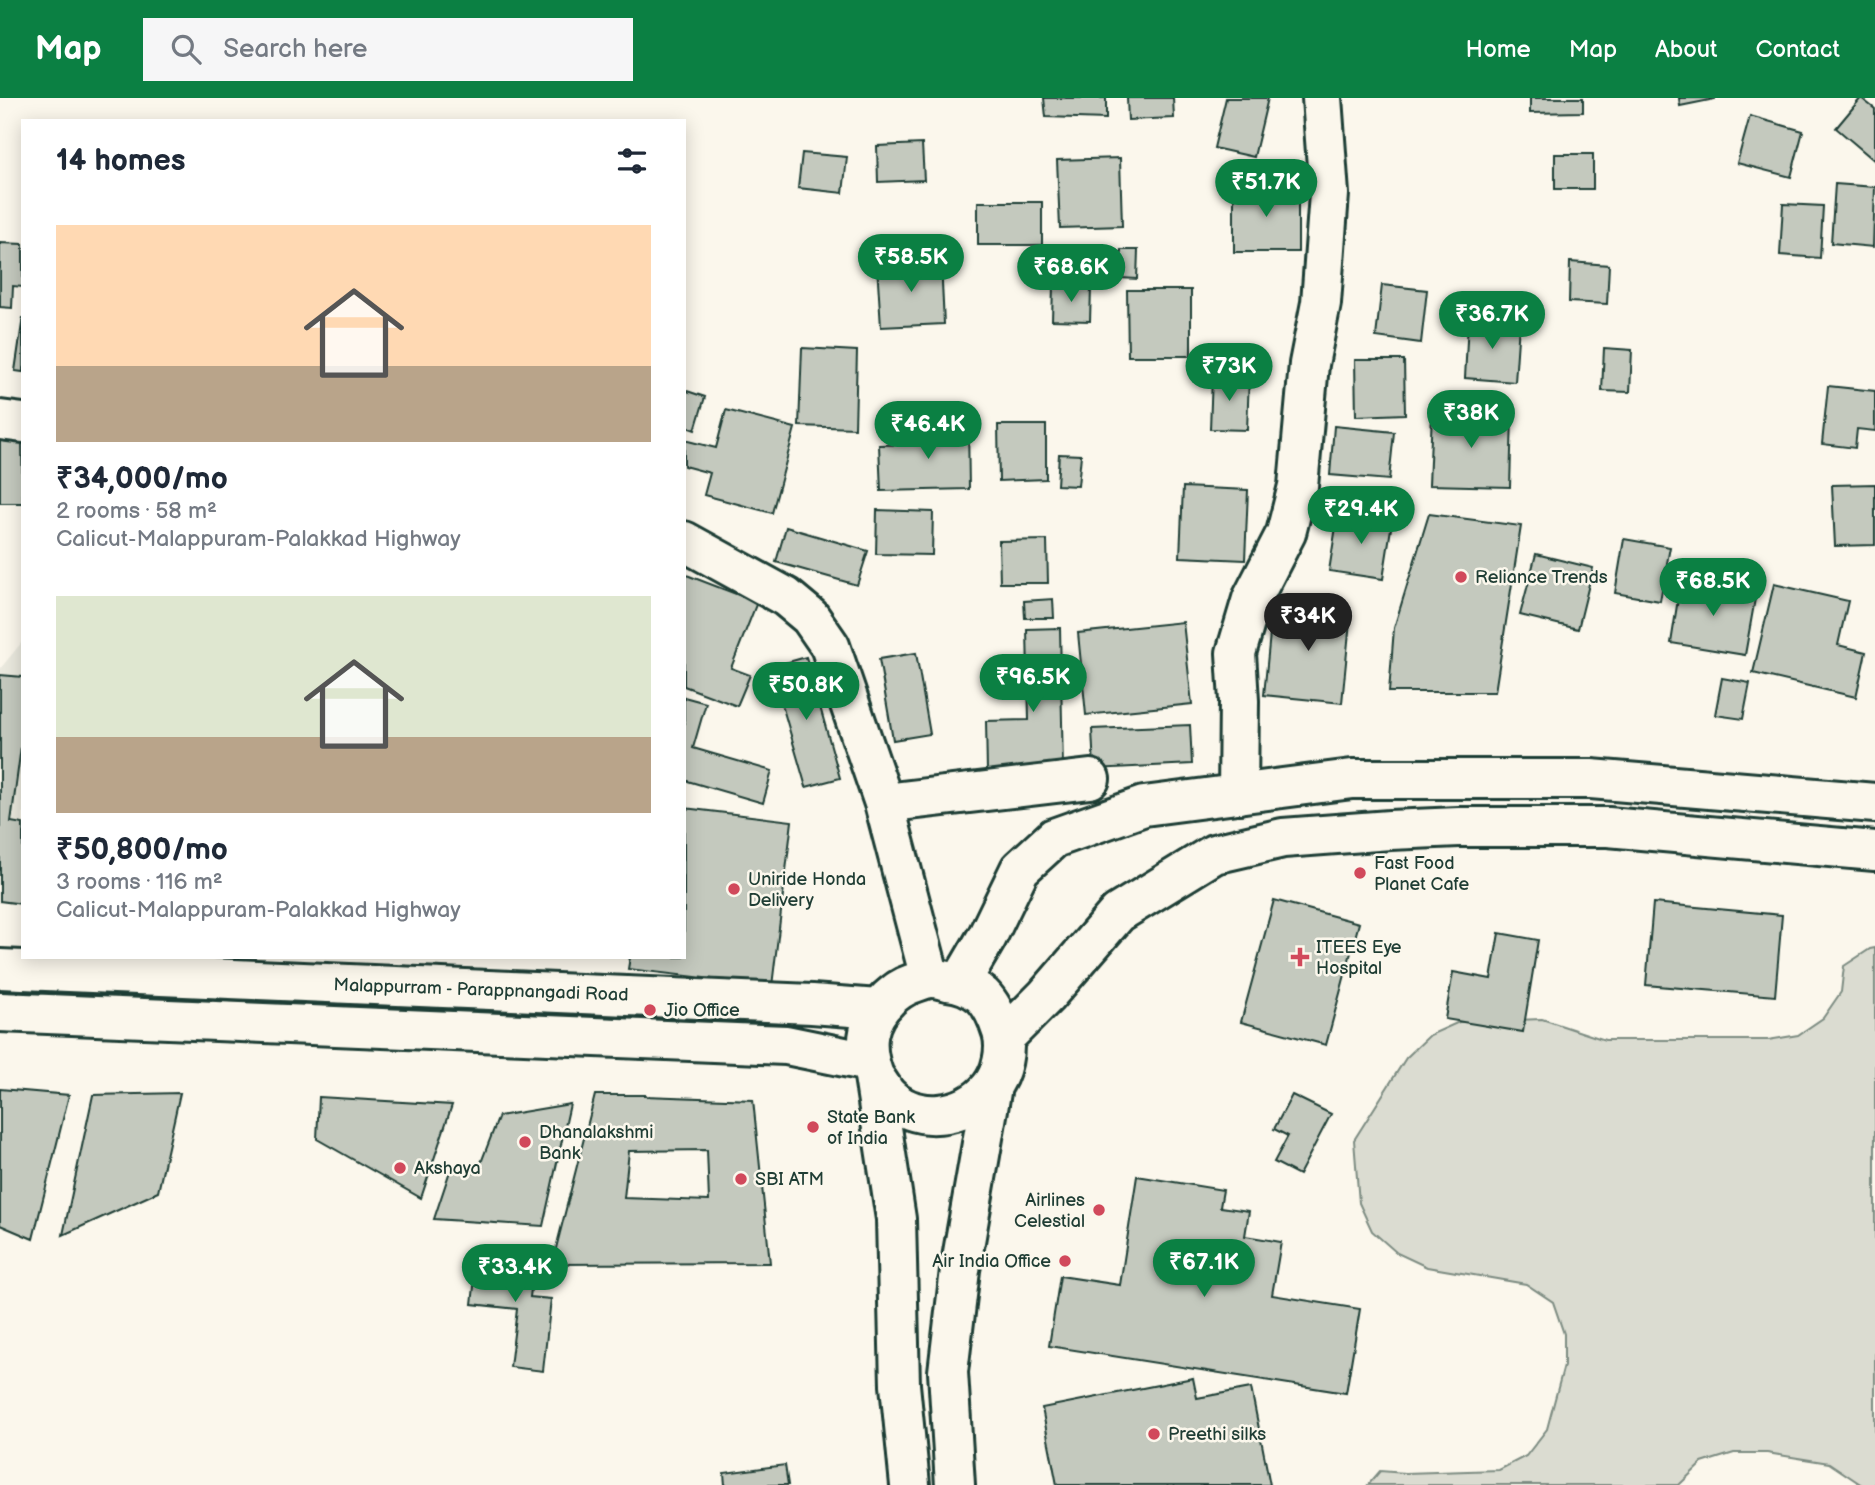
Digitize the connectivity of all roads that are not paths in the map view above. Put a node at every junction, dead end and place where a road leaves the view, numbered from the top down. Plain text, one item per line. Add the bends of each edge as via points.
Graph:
1 (1322, 98) edge
2 (0, 420) edge
3 (21, 423) edge
4 (686, 542) edge
5 (1090, 779) dead end
6 (1645, 783) junction
7 (1238, 794) junction
8 (884, 803) junction
9 (1875, 803) edge
10 (1642, 830) junction
11 (1875, 851) edge
12 (0, 969) edge
13 (945, 980) junction
14 (878, 1009) junction
15 (0, 1013) edge
16 (1004, 1038) junction
17 (871, 1069) junction
18 (992, 1086) junction
19 (910, 1485) edge
20 (955, 1485) edge

1 - 7 main road via 1329,194 1321,303 1309,364 1298,486 1286,533 1252,599 1236,653
2 - 3 main road
4 - 8 main road via 786,597 810,617 830,646
5 - 8 main road
6 - 7 main road via 1352,779
6 - 9 main road
6 - 10 main road
7 - 13 main road via 1144,806 1054,838 1020,869 987,937
8 - 13 main road
10 - 11 main road
10 - 16 main road via 1390,830 1283,838 1214,854 1118,913
12 - 14 main road, Malappurram - Parappnangadi Road
13 - 14 main road via 901,988
13 - 16 main road via 982,995
14 - 17 main road via 867,1044
15 - 17 main road via 786,1045
16 - 18 main road via 1002,1063
17 - 18 main road via 888,1095 907,1109 930,1115 975,1103
17 - 19 main road via 895,1219 900,1385
18 - 20 main road via 960,1270 948,1371

